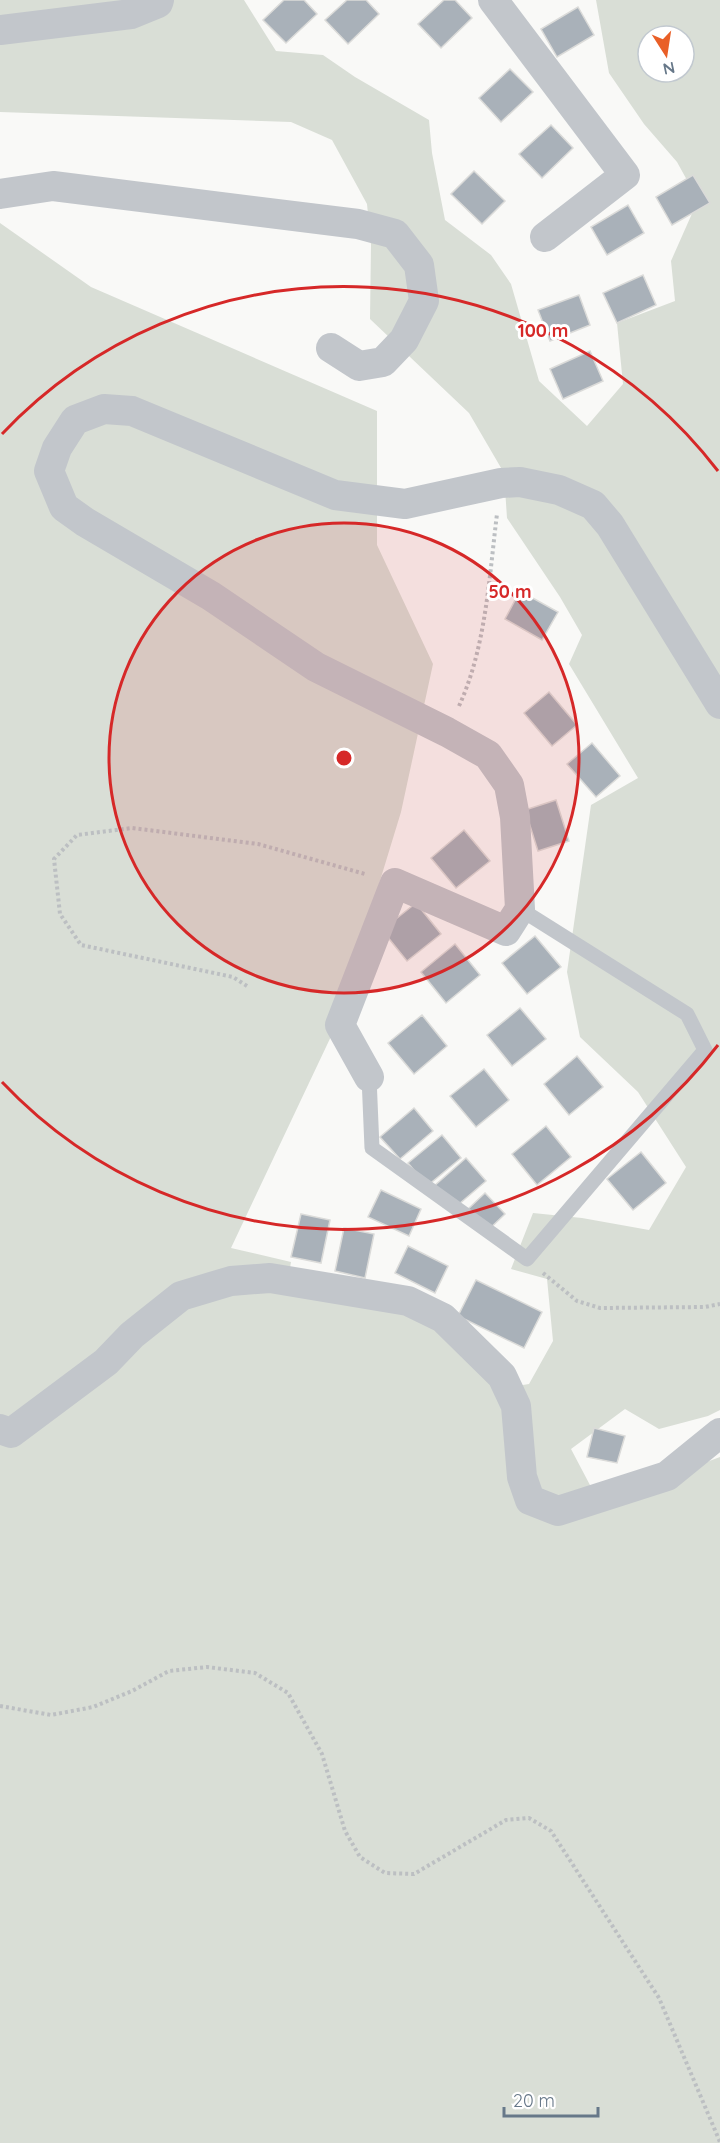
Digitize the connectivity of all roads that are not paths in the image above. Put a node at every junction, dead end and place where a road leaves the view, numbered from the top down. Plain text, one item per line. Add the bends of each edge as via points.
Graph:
1 (159, 0) edge
2 (493, 0) edge
3 (0, 30) edge
4 (0, 194) edge
5 (545, 237) dead end
6 (331, 348) dead end
7 (720, 704) edge
8 (519, 909) junction
9 (369, 1077) joint
10 (0, 1429) edge
11 (720, 1433) edge

1 - 3 street via 131,14
2 - 5 street via 625,175
4 - 6 street via 53,186 358,224 395,234 419,265 424,301 404,340 383,362 359,366
7 - 8 street via 610,525 593,505 559,490 520,482 501,483 405,504 335,495 132,411 104,409 75,420 57,448 49,471 64,507 211,596 316,667 488,755 509,785 515,817
8 - 9 street via 506,931 395,883 340,1025
8 - 9 lane via 687,1014 705,1050 527,1259 372,1148
10 - 11 street via 11,1433 106,1362 132,1335 181,1296 231,1281 270,1278 408,1301 442,1318 502,1376 516,1406 522,1477 530,1500 558,1511 667,1476

